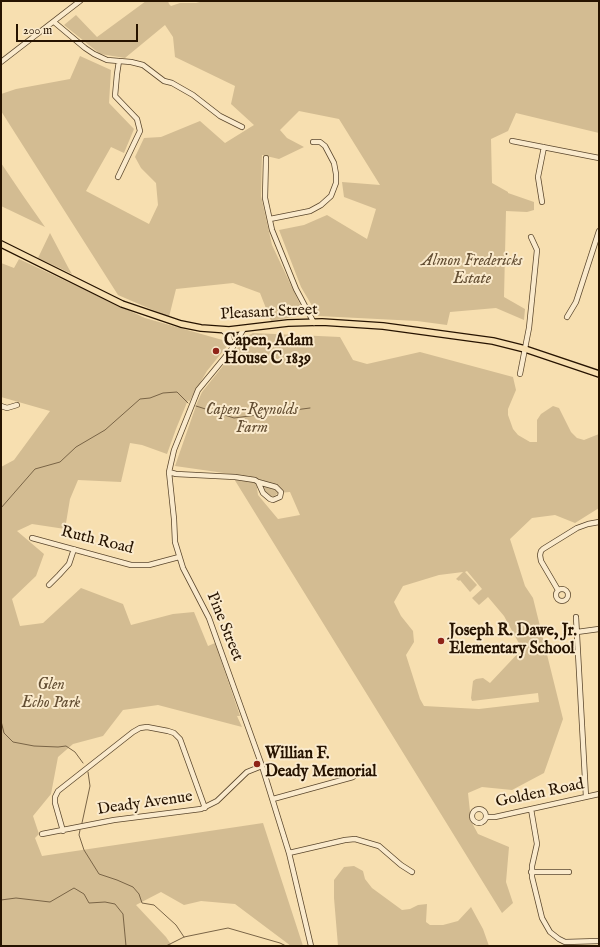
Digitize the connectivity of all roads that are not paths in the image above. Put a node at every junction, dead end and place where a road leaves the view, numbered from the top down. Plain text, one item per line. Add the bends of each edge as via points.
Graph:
1 (80, 1) edge
2 (54, 22) junction
3 (119, 61) junction
4 (1, 62) edge
5 (242, 128) dead end
6 (512, 141) dead end
7 (313, 142) dead end
8 (544, 147) junction
9 (266, 158) dead end
10 (599, 158) edge
11 (118, 177) dead end
12 (542, 202) dead end
13 (270, 219) junction
14 (599, 231) edge
15 (531, 237) dead end
16 (1, 244) edge
17 (567, 317) dead end
18 (314, 322) junction
19 (223, 330) junction
20 (243, 330) junction
21 (232, 347) junction
22 (525, 349) junction
23 (520, 374) dead end
24 (599, 374) edge
25 (16, 405) dead end
26 (1, 406) edge
27 (168, 472) junction
28 (258, 482) junction
29 (599, 522) edge
30 (32, 538) dead end
31 (74, 549) junction
32 (179, 557) junction
33 (49, 584) dead end
34 (558, 590) dead end
35 (576, 617) dead end
36 (599, 629) edge
37 (577, 632) junction
38 (262, 766) junction
39 (353, 777) dead end
40 (599, 794) edge
41 (586, 797) junction
42 (273, 799) junction
43 (205, 808) junction
44 (531, 809) junction
45 (486, 817) dead end
46 (63, 831) junction
47 (42, 834) dead end
48 (289, 853) junction
49 (412, 872) dead end
50 (531, 872) junction
51 (569, 872) dead end
52 (599, 941) edge
53 (312, 946) edge

1 - 2 street
2 - 3 street via 94,54 107,60
2 - 4 street
3 - 5 street via 144,65 164,82 172,83 193,95 220,116
3 - 11 street via 116,96 137,119 140,131
6 - 8 street
7 - 13 street via 320,142 325,146 334,163 336,183 331,196 322,206 310,211
8 - 10 street
8 - 12 street via 538,177
9 - 13 street via 265,198
13 - 18 street via 275,239 296,289
14 - 17 street via 576,302
15 - 22 street via 537,250
16 - 19 main road, Pleasant Street via 136,310 181,324
18 - 20 main road, Pleasant Street
18 - 22 main road, Pleasant Street via 383,326 493,341
19 - 20 main road, Pleasant Street
19 - 21 street via 229,337
20 - 21 street, Pine Street
21 - 27 street, Pine Street via 196,394
22 - 23 street
22 - 24 main road, Pleasant Street
25 - 26 street via 7,408
27 - 28 street via 235,477
27 - 32 street, Pine Street via 175,542
28 - 28 street via 276,487 281,492 280,497 270,499 263,493
29 - 34 street via 581,527 540,551 541,561
30 - 31 street, Ruth Road
31 - 32 street, Ruth Road via 136,565 158,563
31 - 33 street via 69,564
32 - 38 street, Pine Street via 209,618
35 - 37 street
36 - 37 street
37 - 41 street
38 - 42 street, Pine Street
38 - 43 street, Deady Avenue via 243,774 221,798
39 - 42 street
40 - 41 street, Golden Road
41 - 44 street, Golden Road
42 - 48 street, Pine Street
43 - 46 street, Deady Avenue via 114,820
43 - 46 street via 180,739 168,731 140,728 58,791 55,803
44 - 45 street, Golden Road
44 - 50 street via 537,844
46 - 47 street, Deady Avenue
48 - 49 street via 355,839 378,846
48 - 53 street, Pine Street
50 - 51 street
50 - 52 street via 540,914 550,932 565,942

